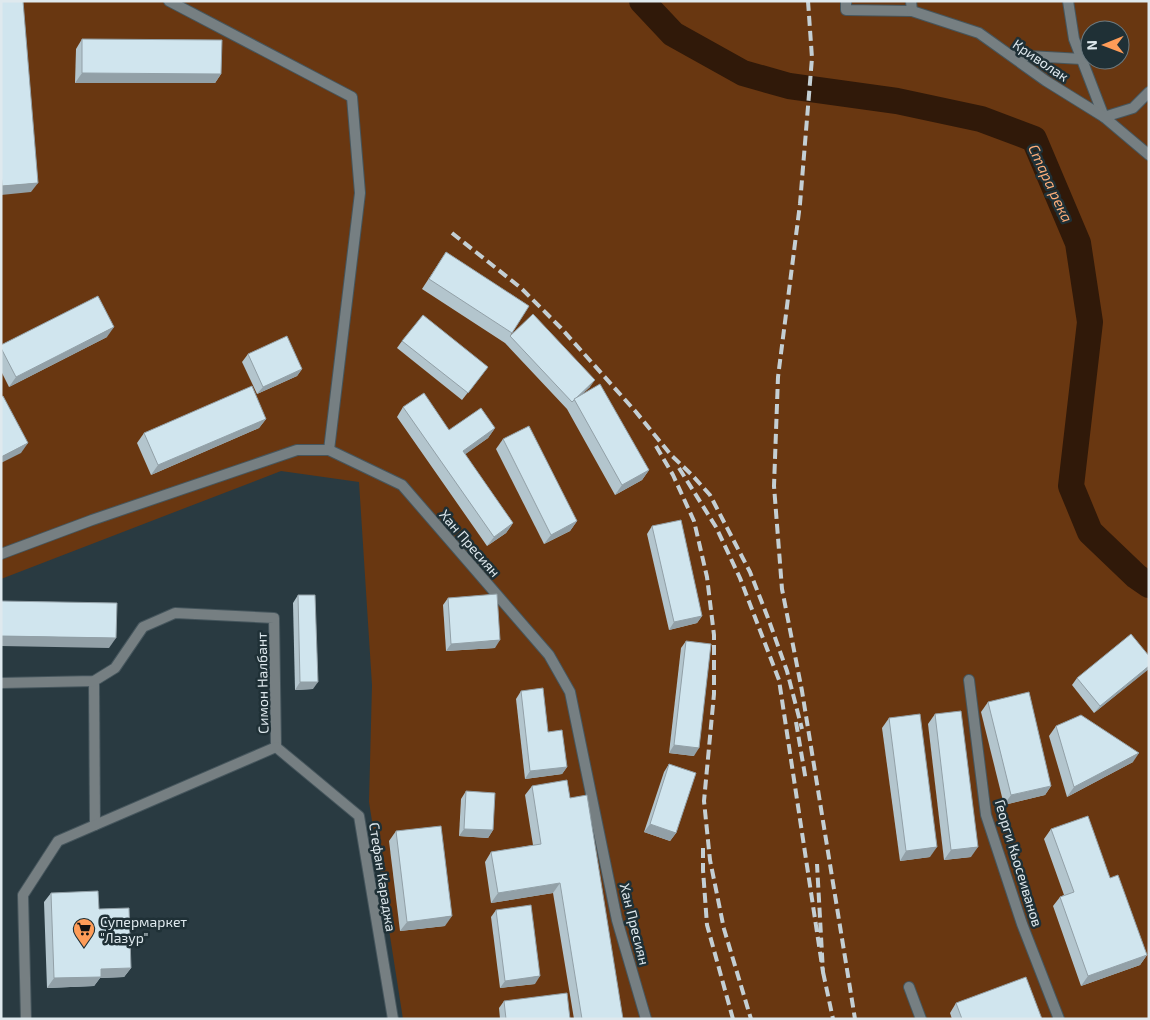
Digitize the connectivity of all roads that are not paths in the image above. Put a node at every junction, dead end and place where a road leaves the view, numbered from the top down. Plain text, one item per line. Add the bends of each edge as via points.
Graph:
1 (169, 1) edge
2 (1068, 1) edge
3 (846, 6) edge
4 (911, 6) edge
5 (1080, 54) edge
6 (1010, 55) junction
7 (1080, 59) edge
8 (1086, 70) edge
9 (1149, 92) edge
10 (1104, 117) junction
11 (1149, 155) edge
12 (328, 450) junction
13 (1, 554) edge
14 (94, 680) junction
15 (969, 680) dead end
16 (1, 683) edge
17 (276, 747) junction
18 (95, 825) junction
19 (909, 987) dead end
20 (26, 1019) edge
21 (393, 1019) edge
22 (646, 1019) edge
23 (921, 1019) edge
24 (1059, 1019) edge

1 - 12 street via 352,97 360,193
2 - 5 street via 1074,39
3 - 4 street
4 - 6 street, Криволак via 979,33
6 - 7 street
6 - 10 street, Криволак via 1046,82
8 - 10 street
9 - 10 street via 1133,108
10 - 11 street, Криволак
12 - 13 street, Хан Пресиян via 297,450 274,457
12 - 22 street, Хан Пресиян via 402,485 549,655 570,692 617,920
14 - 16 street, Симон Налбант
14 - 17 street, Симон Налбант via 115,668 143,627 175,614 274,618
14 - 18 street
15 - 24 street, Георги Кьосеиванов via 986,814 1022,924
17 - 18 street
17 - 21 street, Стефан Караджа via 359,816
18 - 20 street via 58,841 23,895
19 - 23 street

